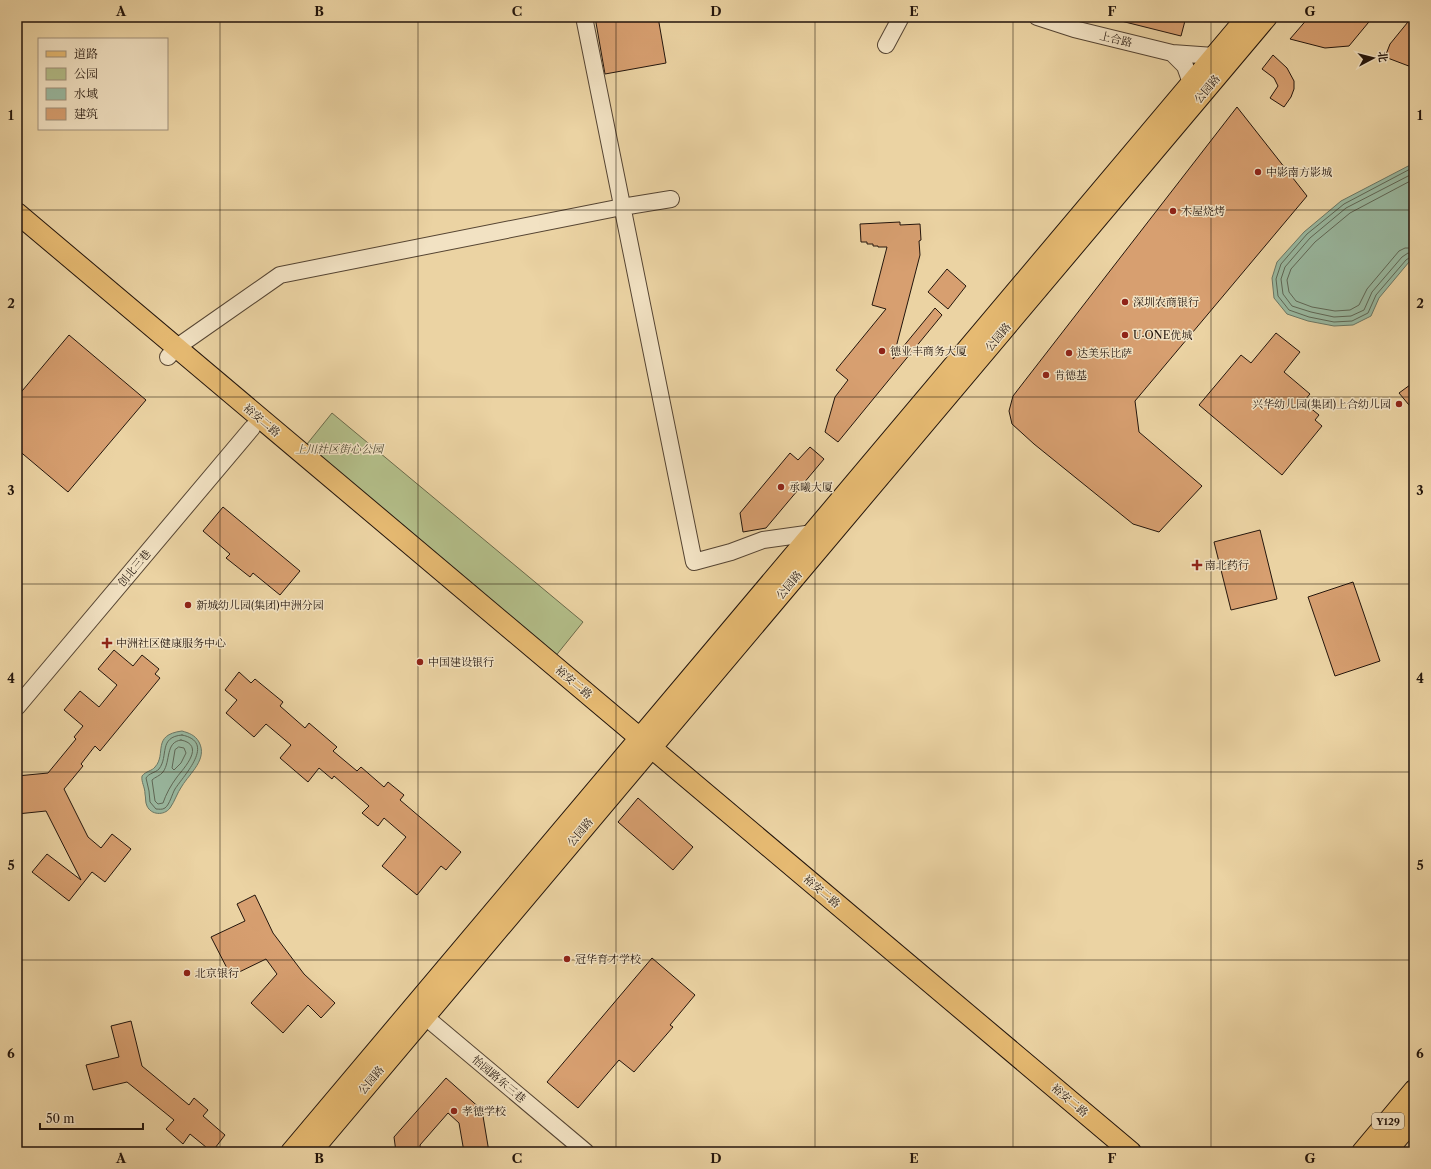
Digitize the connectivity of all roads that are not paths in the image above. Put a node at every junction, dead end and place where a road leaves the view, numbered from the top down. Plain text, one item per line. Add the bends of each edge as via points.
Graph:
1 (584, 17) edge
2 (901, 17) edge
3 (1037, 17) edge
4 (1247, 17) edge
5 (1267, 17) edge
6 (886, 45) dead end
7 (1172, 53) junction
8 (1214, 56) junction
9 (1191, 83) junction
10 (671, 199) dead end
11 (622, 207) junction
12 (17, 213) edge
13 (17, 230) edge
14 (172, 352) junction
15 (252, 428) junction
16 (813, 533) junction
17 (17, 707) edge
18 (641, 748) junction
19 (419, 1011) junction
20 (1414, 1090) edge
21 (1414, 1119) edge
22 (291, 1152) edge
23 (310, 1152) edge
24 (586, 1152) edge
25 (1111, 1152) edge
26 (1131, 1152) edge
27 (1362, 1152) edge
28 (1386, 1152) edge

1 - 11 street
2 - 6 street
3 - 7 street, 上合路 via 1074,29
4 - 8 main road, 公园路
5 - 18 main road, 公园路
7 - 8 street, 上合路
7 - 9 street via 1185,66
8 - 9 main road, 公园路
9 - 16 main road, 公园路
10 - 11 street
11 - 14 street via 280,275
11 - 16 street via 694,562 763,540
12 - 14 main road, 裕安二路
13 - 14 main road, 裕安二路
14 - 15 main road, 裕安二路
14 - 18 main road, 裕安二路
15 - 17 street, 创北三巷
15 - 18 main road, 裕安二路
16 - 18 main road, 公园路
18 - 19 main road, 公园路
18 - 25 main road, 裕安二路
18 - 26 main road, 裕安二路
19 - 22 main road, 公园路
19 - 23 main road, 公园路
19 - 24 street, 怡园路东三巷
20 - 27 main road, Y129
21 - 28 main road

